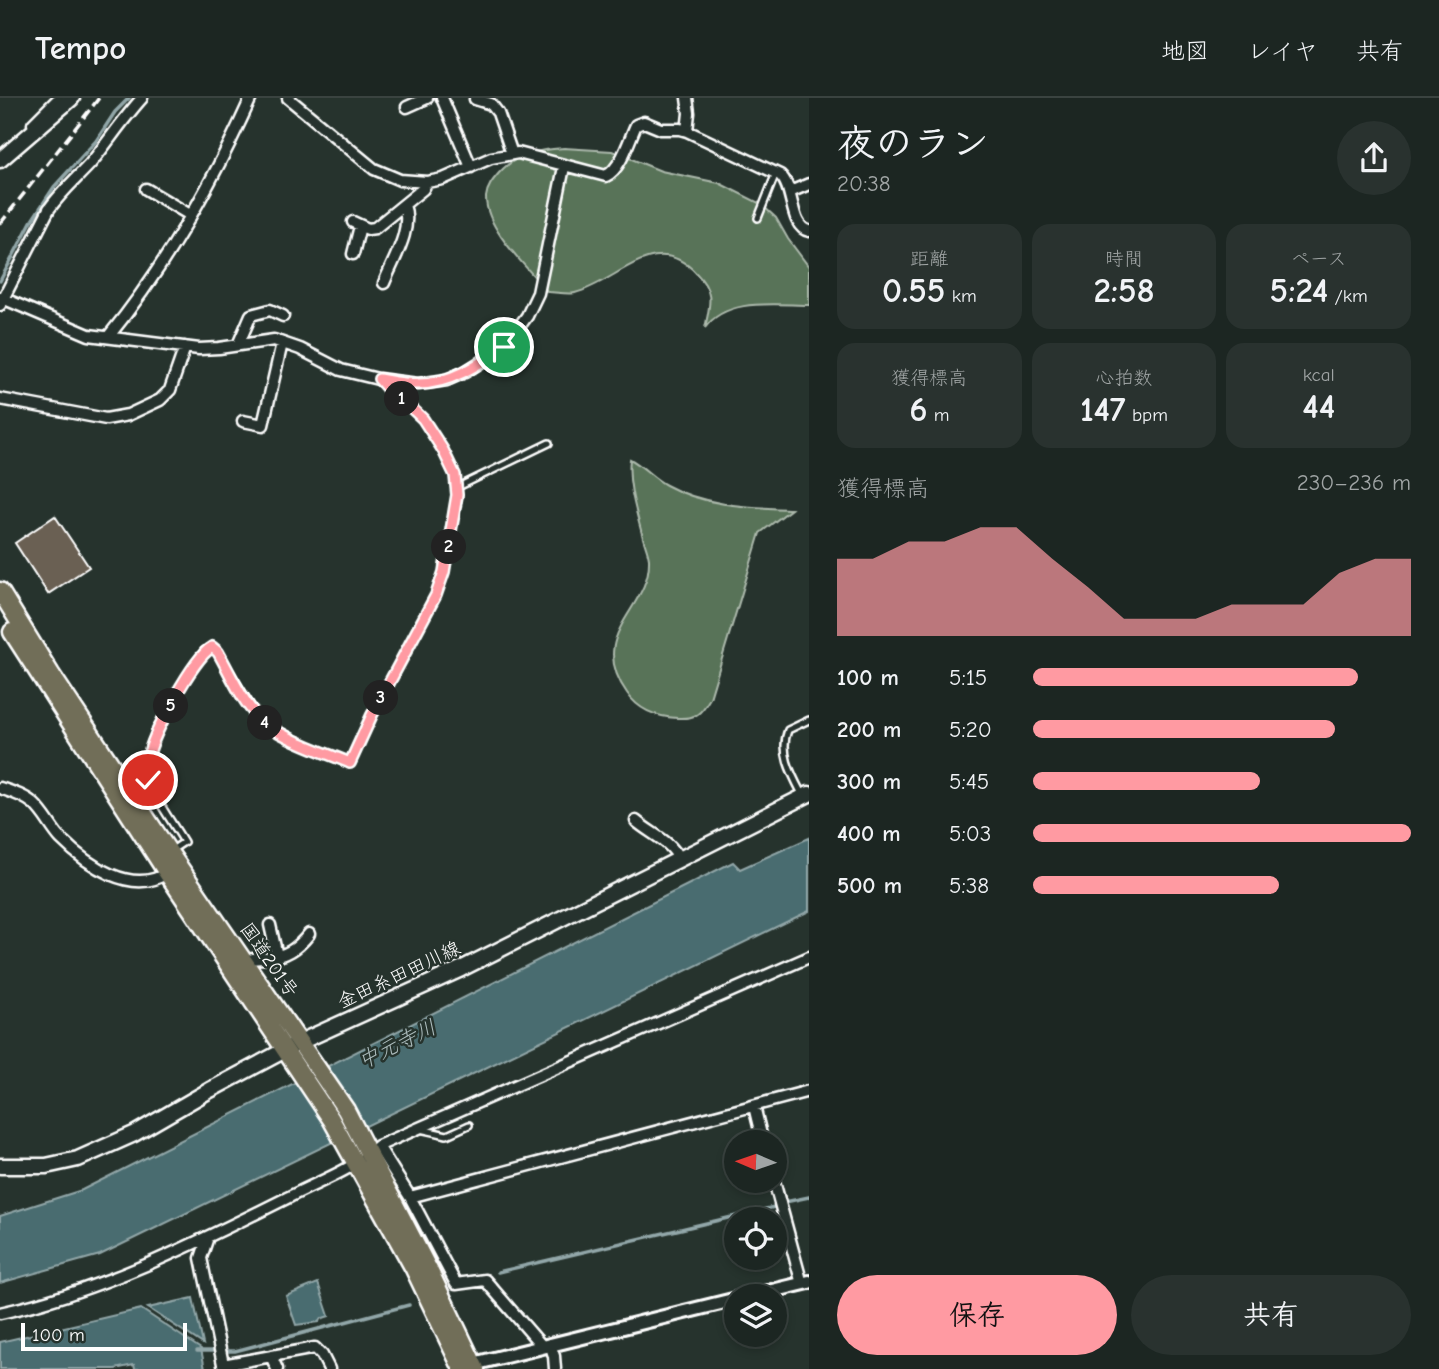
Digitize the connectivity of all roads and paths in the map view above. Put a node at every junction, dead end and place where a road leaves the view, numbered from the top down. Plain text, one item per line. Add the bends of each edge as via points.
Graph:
1 (59, 98) edge
2 (72, 98) edge
3 (142, 98) edge
4 (251, 98) edge
5 (288, 98) edge
6 (427, 98) edge
7 (442, 98) edge
8 (687, 98) edge
9 (475, 99) edge
10 (495, 103) edge
11 (407, 107) dead end
12 (687, 131) junction
13 (31, 134) junction
14 (512, 154) junction
15 (0, 160) edge
16 (471, 167) junction
17 (565, 167) junction
18 (776, 173) junction
19 (427, 182) junction
20 (809, 184) edge
21 (146, 188) dead end
22 (789, 192) junction
23 (404, 205) junction
24 (190, 215) junction
25 (758, 218) dead end
26 (809, 231) edge
27 (353, 254) dead end
28 (384, 283) dead end
29 (1, 300) edge
30 (283, 316) dead end
31 (108, 337) junction
32 (282, 343) junction
33 (238, 345) junction
34 (185, 347) junction
35 (379, 379) junction
36 (0, 399) edge
37 (243, 421) dead end
38 (549, 443) dead end
39 (456, 488) junction
40 (0, 591) edge
41 (0, 612) edge
42 (809, 720) edge
43 (0, 788) edge
44 (806, 796) edge
45 (636, 821) dead end
46 (169, 852) junction
47 (679, 859) junction
48 (167, 873) junction
49 (270, 925) dead end
50 (309, 934) dead end
51 (277, 956) junction
52 (809, 957) edge
53 (245, 963) junction
54 (293, 1046) junction
55 (809, 1091) edge
56 (754, 1106) junction
57 (469, 1125) dead end
58 (417, 1128) junction
59 (760, 1130) edge
60 (363, 1153) junction
61 (0, 1166) edge
62 (778, 1194) edge
63 (410, 1197) junction
64 (208, 1237) junction
65 (805, 1283) edge
66 (787, 1287) edge
67 (724, 1302) edge
68 (0, 1313) edge
69 (546, 1345) junction
70 (271, 1356) junction
71 (223, 1367) edge
72 (468, 1367) edge
73 (277, 1369) edge
74 (329, 1369) edge
75 (555, 1369) edge

1 - 13 street via 27,129
2 - 13 main road
3 - 29 street via 49,209
4 - 24 street
5 - 19 street via 374,169 400,180
6 - 11 street
7 - 16 street
8 - 12 street
9 - 10 street
10 - 14 street
12 - 17 street via 644,122 636,125 612,174
12 - 18 street
13 - 15 main road
14 - 16 street
14 - 17 street
16 - 19 street
17 - 35 street via 538,293 515,335 488,358 447,380 418,384
18 - 22 street via 787,181
18 - 25 lane
19 - 23 street
20 - 22 street
21 - 24 street
22 - 26 street via 798,225
23 - 27 street via 375,229 357,224
23 - 28 street via 408,215 404,235
24 - 31 street
29 - 31 street via 89,335
30 - 33 street via 270,310 251,315
31 - 34 street
32 - 33 street via 262,340
32 - 35 street via 341,370
32 - 37 street via 263,425
33 - 34 street
34 - 36 street via 170,390 128,415 106,419
35 - 39 lane via 423,419 455,475
38 - 39 lane
39 - 46 lane via 449,548 436,595 350,763 260,719 218,652 212,647 204,651 155,737 148,758 148,780 184,842
40 - 46 highway, 国道201号
41 - 48 highway, 国道201号
42 - 44 lane via 788,730 785,737 788,768
43 - 48 street via 35,804 60,837 105,872 134,880 155,880
44 - 47 main road, 金田糸田田川線
45 - 47 street via 674,848
46 - 53 highway, 国道201号
47 - 54 main road, 金田糸田田川線 via 461,969
48 - 54 highway, 国道201号
49 - 51 street
50 - 51 street via 297,950
51 - 53 street
52 - 58 street
53 - 54 highway, 国道201号
54 - 60 highway, 国道201号 via 314,1063 346,1110
54 - 60 highway, 国道201号 via 298,1070 331,1119
54 - 61 main road, 金田糸田田川線 via 134,1134 78,1159 46,1166
55 - 56 street
56 - 59 street
56 - 63 street
57 - 58 lane via 447,1135
58 - 60 street
60 - 63 street
60 - 64 street
60 - 72 highway, 国道201号 via 430,1272
62 - 65 street
63 - 69 street via 456,1284 485,1280
64 - 68 street via 105,1280
64 - 71 street via 201,1258
65 - 66 street
67 - 69 street
69 - 72 street
69 - 75 street via 554,1356
70 - 71 street
70 - 73 street
70 - 74 street via 315,1348

